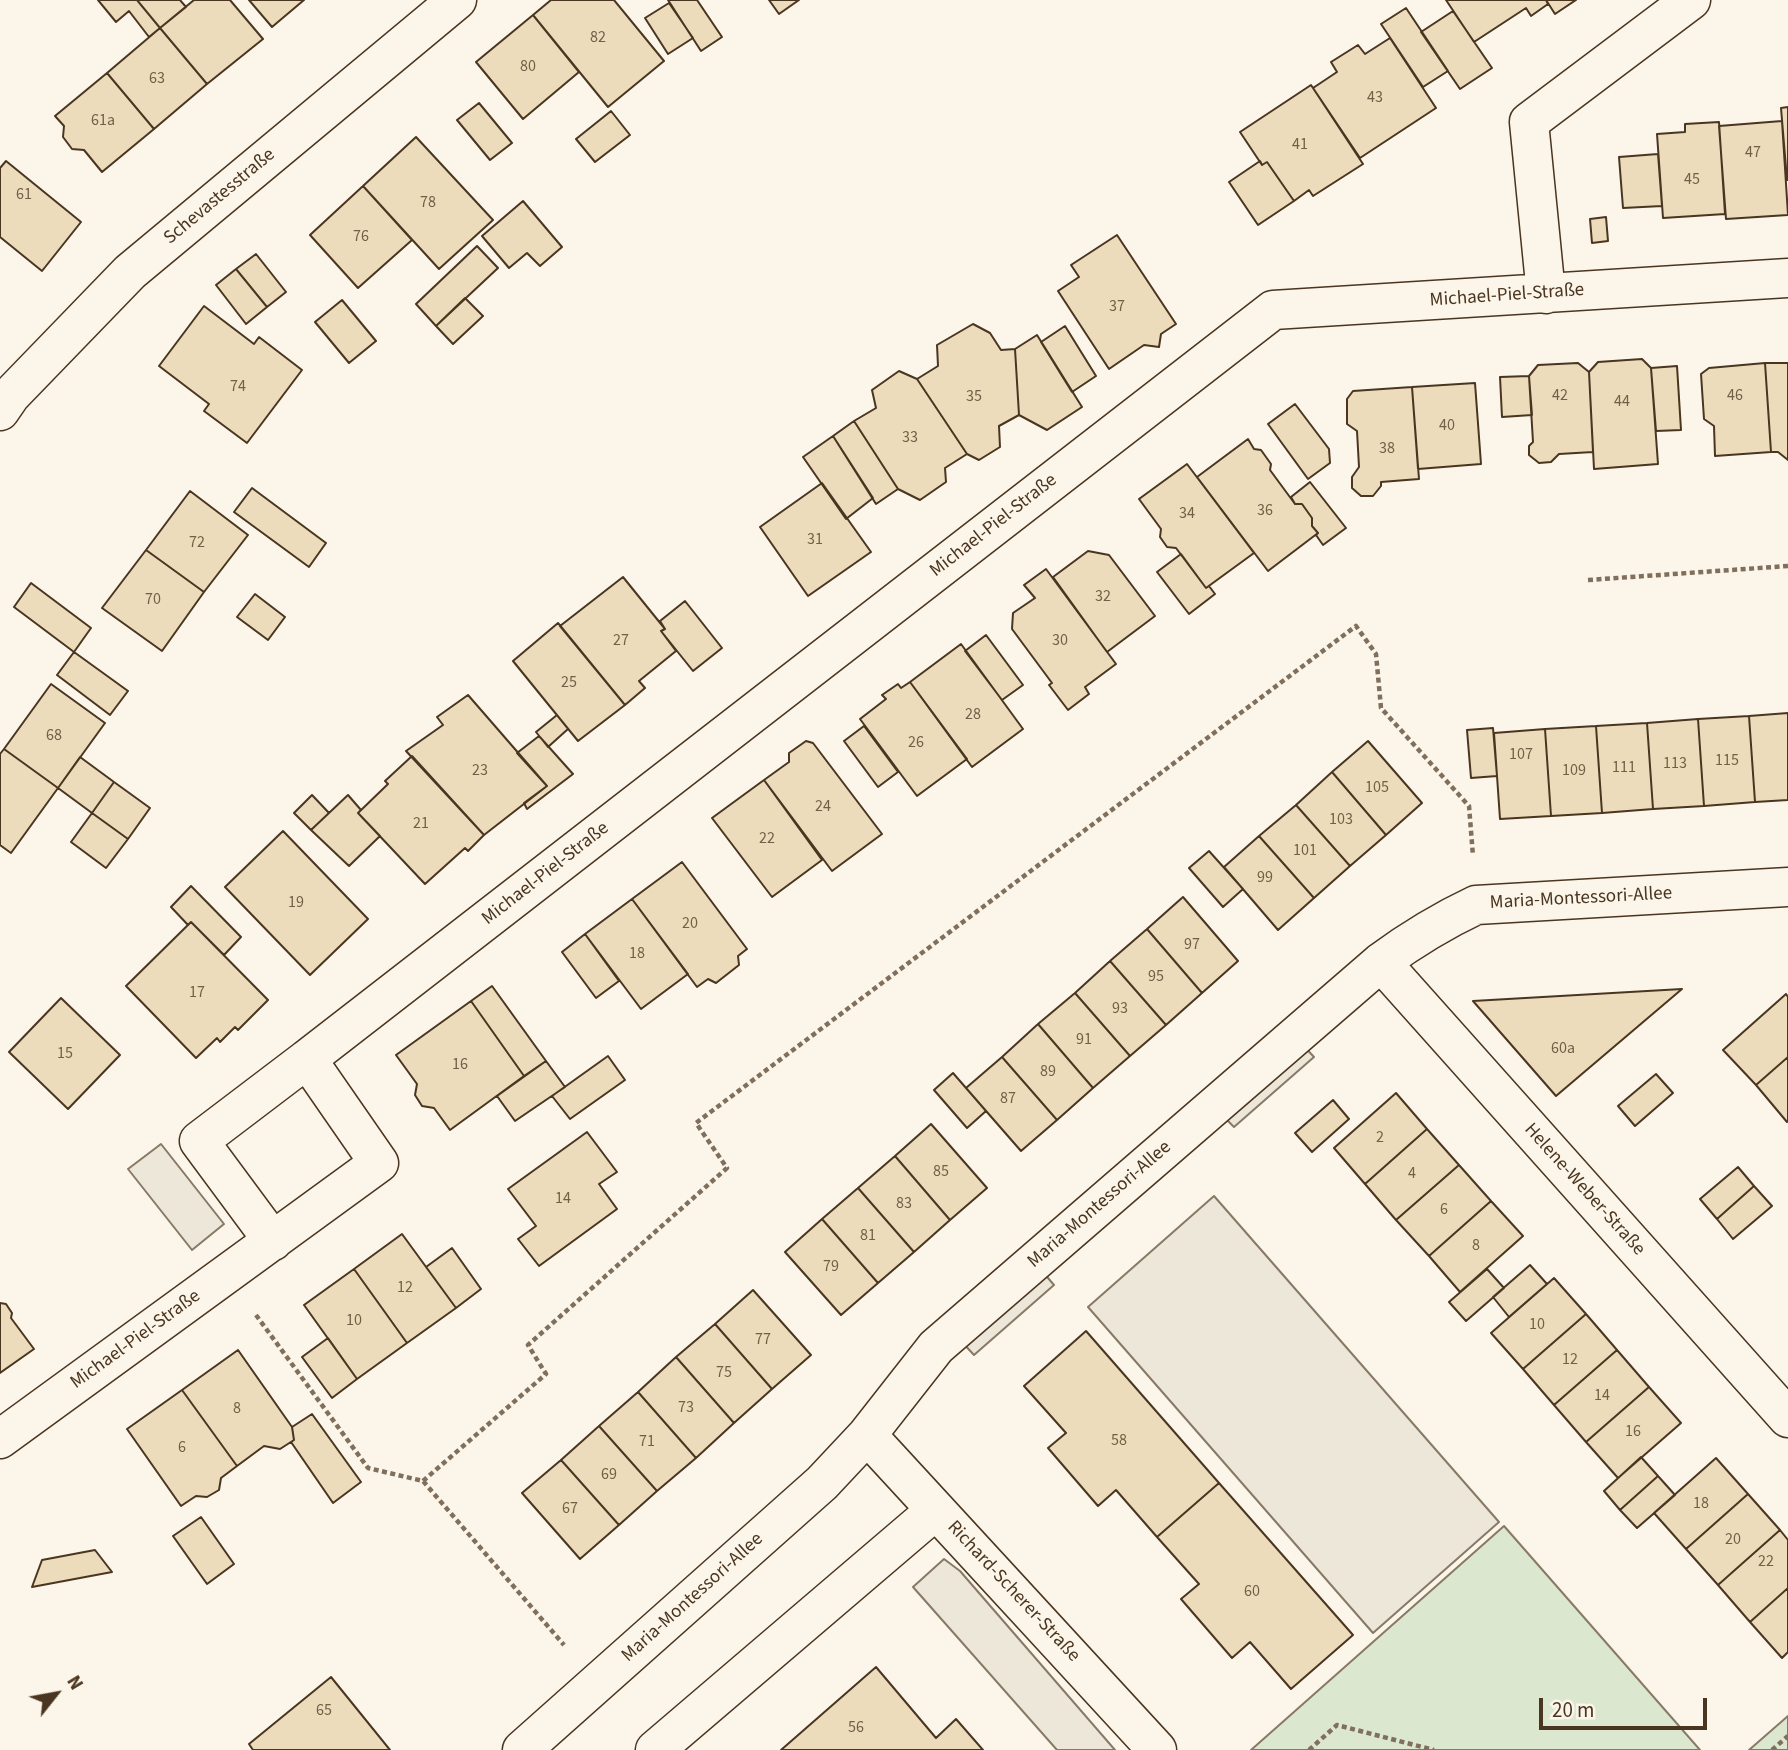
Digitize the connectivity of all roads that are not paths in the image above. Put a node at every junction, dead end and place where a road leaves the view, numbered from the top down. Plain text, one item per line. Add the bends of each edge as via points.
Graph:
1 (457, 0) edge
2 (1691, 0) edge
3 (1788, 278) edge
4 (1546, 294) junction
5 (0, 411) edge
6 (1788, 887) edge
7 (1381, 962) junction
8 (307, 1059) junction
9 (272, 1241) junction
10 (1788, 1418) edge
11 (867, 1435) junction
12 (0, 1440) edge
13 (936, 1510) junction
14 (522, 1750) edge
15 (655, 1750) edge
16 (1157, 1750) edge

1 - 5 street, Schevastesstraße via 130,272
2 - 4 street via 1530,122
3 - 4 street, Michael-Piel-Straße
4 - 8 street, Michael-Piel-Straße via 1272,310
6 - 7 street, Maria-Montessori-Allee via 1476,905
7 - 10 street, Helene-Weber-Straße
7 - 11 street, Maria-Montessori-Allee via 936,1347
8 - 9 street, Michael-Piel-Straße via 200,1141
8 - 9 street, Michael-Piel-Straße via 379,1163
9 - 12 street, Michael-Piel-Straße
11 - 13 street, Richard-Scherer-Straße
11 - 14 street, Maria-Montessori-Allee via 822,1483
13 - 15 street
13 - 16 street, Richard-Scherer-Straße

